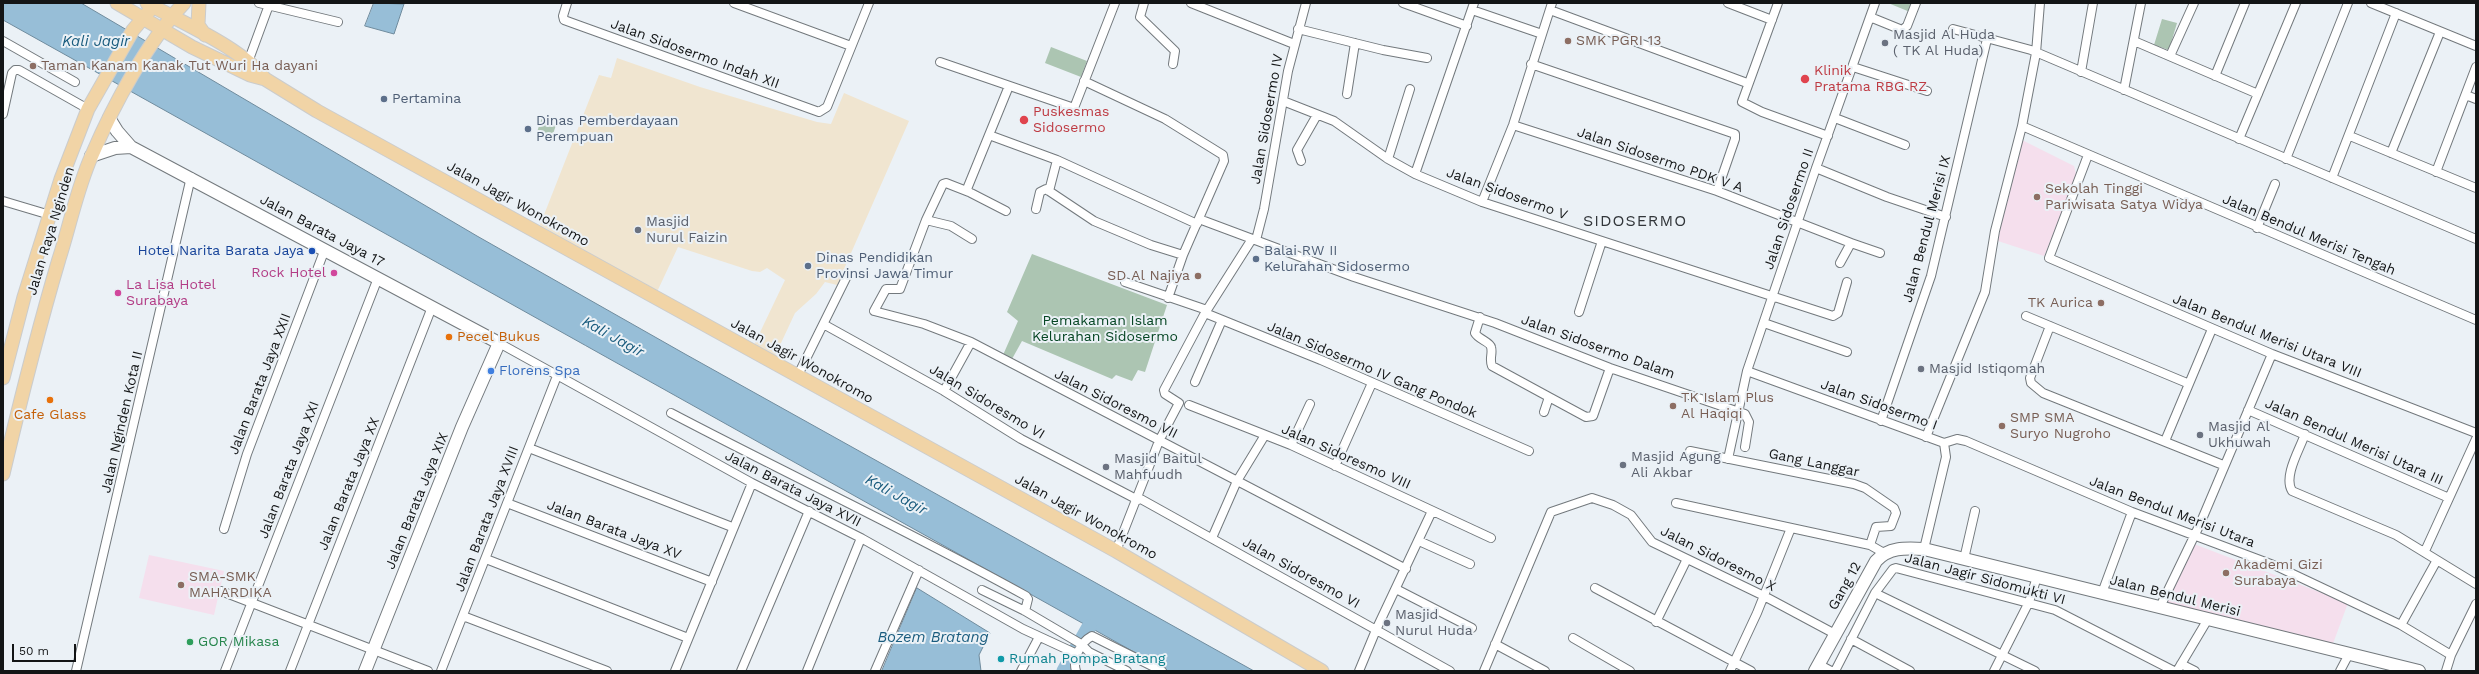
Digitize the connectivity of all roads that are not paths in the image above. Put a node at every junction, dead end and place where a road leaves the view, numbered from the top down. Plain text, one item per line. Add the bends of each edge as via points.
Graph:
1 (117, 3) edge
2 (184, 3) edge
3 (199, 3) edge
4 (259, 3) edge
5 (567, 3) edge
6 (734, 3) edge
7 (870, 3) edge
8 (1115, 3) edge
9 (1144, 3) edge
10 (1191, 3) edge
11 (1306, 3) edge
12 (1403, 3) edge
13 (1728, 3) edge
14 (1778, 3) edge
15 (1875, 3) edge
16 (1916, 3) edge
17 (2040, 3) edge
18 (2093, 3) edge
19 (2141, 3) edge
20 (2194, 3) edge
21 (2245, 3) edge
22 (2296, 3) edge
23 (2348, 3) edge
24 (2371, 3) edge
25 (152, 4) edge
26 (269, 5) junction
27 (1473, 7) edge
28 (1551, 7) edge
29 (2396, 13) junction
30 (172, 16) junction
31 (1870, 17) junction
32 (143, 18) junction
33 (1772, 20) junction
34 (338, 22) dead end
35 (1467, 26) junction
36 (1298, 28) junction
37 (161, 29) junction
38 (1952, 29) dead end
39 (2440, 32) junction
40 (1542, 34) junction
41 (205, 35) junction
42 (1987, 39) junction
43 (3, 41) edge
44 (2134, 41) junction
45 (1355, 43) junction
46 (1294, 44) junction
47 (850, 46) junction
48 (2476, 46) edge
49 (2029, 50) junction
50 (2170, 56) junction
51 (1428, 58) dead end
52 (248, 62) junction
53 (940, 62) dead end
54 (1173, 64) dead end
55 (1531, 64) junction
56 (1853, 67) junction
57 (2476, 67) edge
58 (2081, 72) junction
59 (2215, 76) junction
60 (266, 79) junction
61 (1084, 81) junction
62 (75, 82) dead end
63 (1747, 83) junction
64 (1010, 86) junction
65 (1410, 89) dead end
66 (2124, 90) junction
67 (1927, 91) dead end
68 (1347, 94) dead end
69 (2258, 94) junction
70 (2466, 95) junction
71 (2476, 99) edge
72 (1283, 101) junction
73 (88, 109) junction
74 (3, 114) edge
75 (1317, 115) junction
76 (109, 118) junction
77 (1835, 118) junction
78 (1513, 125) junction
79 (2022, 126) junction
80 (989, 135) junction
81 (1828, 136) junction
82 (2350, 136) junction
83 (2239, 139) junction
84 (1905, 145) dead end
85 (131, 147) junction
86 (2391, 153) junction
87 (2088, 155) junction
88 (91, 156) junction
89 (1388, 159) junction
90 (2286, 159) junction
91 (1056, 160) junction
92 (1301, 161) dead end
93 (1816, 168) junction
94 (2436, 172) junction
95 (1415, 174) junction
96 (191, 177) junction
97 (2332, 178) junction
98 (2275, 184) dead end
99 (2476, 188) edge
100 (1049, 191) junction
101 (1717, 191) junction
102 (969, 192) junction
103 (3, 201) edge
104 (1482, 202) junction
105 (1036, 209) dead end
106 (1006, 211) dead end
107 (50, 215) junction
108 (1946, 217) junction
109 (926, 220) junction
110 (1198, 222) junction
111 (1797, 223) junction
112 (2257, 228) junction
113 (2476, 238) edge
114 (972, 239) dead end
115 (1254, 240) junction
116 (1602, 241) junction
117 (1851, 243) junction
118 (325, 249) junction
119 (1880, 253) dead end
120 (1183, 256) junction
121 (1840, 264) dead end
122 (848, 274) dead end
123 (378, 278) junction
124 (1125, 282) dead end
125 (1847, 282) dead end
126 (1772, 296) junction
127 (1168, 298) junction
128 (432, 307) junction
129 (1206, 312) junction
130 (1579, 312) dead end
131 (2026, 316) dead end
132 (1480, 317) junction
133 (1222, 320) junction
134 (2476, 320) edge
135 (1764, 323) junction
136 (825, 324) junction
137 (2050, 326) junction
138 (2212, 328) junction
139 (971, 342) junction
140 (499, 343) junction
141 (1847, 352) dead end
142 (6, 354) edge
143 (2272, 354) junction
144 (1610, 368) junction
145 (1747, 371) junction
146 (557, 376) junction
147 (797, 377) junction
148 (3, 378) edge
149 (1195, 382) dead end
150 (1372, 383) junction
151 (2188, 383) junction
152 (944, 391) junction
153 (1549, 397) junction
154 (1310, 404) dead end
155 (1189, 405) dead end
156 (1738, 410) junction
157 (2248, 410) junction
158 (1544, 412) dead end
159 (670, 413) dead end
160 (1881, 422) junction
161 (2476, 433) edge
162 (2305, 434) junction
163 (1265, 435) junction
164 (1926, 437) junction
165 (2476, 439) edge
166 (1160, 441) junction
167 (2165, 441) junction
168 (1944, 443) junction
169 (1291, 445) junction
170 (1745, 447) dead end
171 (529, 448) junction
172 (1529, 451) dead end
173 (1690, 451) dead end
174 (1728, 459) junction
175 (2223, 465) junction
176 (1335, 466) junction
177 (3, 474) edge
178 (1237, 481) junction
179 (752, 483) junction
180 (2449, 498) junction
181 (1138, 499) junction
182 (507, 503) junction
183 (1676, 503) dead end
184 (809, 511) junction
185 (1432, 511) junction
186 (1975, 511) dead end
187 (2132, 512) junction
188 (732, 528) junction
189 (1791, 528) junction
190 (224, 529) dead end
191 (2194, 536) junction
192 (861, 538) junction
193 (1212, 538) junction
194 (1491, 538) dead end
195 (1419, 541) junction
196 (1870, 545) junction
197 (1924, 549) junction
198 (1116, 551) junction
199 (2425, 551) junction
200 (1884, 553) junction
201 (486, 559) junction
202 (1687, 559) junction
203 (1964, 559) junction
204 (2437, 560) junction
205 (1470, 564) dead end
206 (1406, 569) junction
207 (919, 570) junction
208 (2037, 577) junction
209 (712, 582) junction
210 (2476, 584) edge
211 (1595, 588) dead end
212 (1396, 589) junction
213 (982, 590) dead end
214 (221, 591) dead end
215 (1875, 593) junction
216 (2102, 593) junction
217 (1764, 596) junction
218 (2030, 598) junction
219 (252, 603) junction
220 (2476, 604) edge
221 (2160, 608) junction
222 (1025, 611) junction
223 (2474, 615) edge
224 (463, 616) junction
225 (2208, 619) junction
226 (1656, 622) junction
227 (308, 624) junction
228 (2401, 625) junction
229 (1472, 628) dead end
230 (1376, 630) junction
231 (1835, 634) junction
232 (1039, 636) junction
233 (688, 638) junction
234 (1573, 638) dead end
235 (1851, 639) junction
236 (1495, 644) junction
237 (1077, 648) junction
238 (374, 650) junction
239 (2001, 654) junction
240 (2349, 654) junction
241 (2451, 655) junction
242 (1735, 662) junction
243 (1817, 668) edge
244 (2178, 668) edge
245 (76, 671) edge
246 (225, 671) edge
247 (290, 671) edge
248 (366, 671) edge
249 (428, 671) edge
250 (441, 671) edge
251 (607, 671) edge
252 (675, 671) edge
253 (741, 671) edge
254 (807, 671) edge
255 (875, 671) edge
256 (1021, 671) edge
257 (1076, 671) edge
258 (1127, 671) edge
259 (1162, 671) edge
260 (1322, 671) edge
261 (1359, 671) edge
262 (1450, 671) edge
263 (1484, 671) edge
264 (1545, 671) edge
265 (1630, 671) edge
266 (1730, 671) edge
267 (1751, 671) edge
268 (1832, 671) edge
269 (1835, 671) edge
270 (1910, 671) edge
271 (1994, 671) edge
272 (2035, 671) edge
273 (2195, 671) edge
274 (2340, 671) edge
275 (2419, 671) edge
276 (2446, 671) edge

1 - 32 main road, Jalan Jagir Wonokromo
2 - 30 main road, Jalan Raya Nginden
3 - 41 main road via 198,25
4 - 26 street
5 - 47 street, Jalan Sidosermo Indah XII via 564,20 816,112 822,112 827,107
6 - 47 street
7 - 47 street
8 - 61 street
9 - 54 street via 1140,16 1175,51
10 - 46 street
11 - 36 street, Jalan Sidosermo IV
12 - 35 street
13 - 33 street
14 - 33 street
15 - 31 street, Jalan Sidosermo II
16 - 31 street via 1907,26 1902,30
17 - 49 street
18 - 58 street
19 - 44 street
20 - 50 street
21 - 59 street
22 - 69 street
23 - 90 street
24 - 29 street
25 - 30 main road, Jalan Jagir Wonokromo
25 - 32 main road, Jalan Raya Nginden
26 - 34 street
26 - 52 street
27 - 35 street
27 - 40 street
28 - 40 street
28 - 63 street via 1598,28
29 - 39 street
29 - 82 street
30 - 37 main road, Jalan Raya Nginden
30 - 41 main road, Jalan Jagir Wonokromo
31 - 56 street, Jalan Sidosermo II
32 - 37 main road, Jalan Jagir Wonokromo
32 - 73 main road, Jalan Raya Nginden via 133,30
33 - 63 street
35 - 95 street
36 - 45 street
36 - 46 street, Jalan Sidosermo IV
37 - 60 main road, Jalan Jagir Wonokromo via 250,75
37 - 76 main road, Jalan Raya Nginden
38 - 42 street
39 - 48 street
39 - 86 street
40 - 55 street
41 - 52 main road, Jalan Jagir Wonokromo
42 - 49 street
42 - 108 street, Jalan Bendul Merisi IX
43 - 62 street
44 - 50 street
44 - 66 street
45 - 51 street
45 - 68 street
46 - 72 street, Jalan Sidosermo IV
49 - 58 street
49 - 79 street
50 - 59 street
52 - 60 main road, Jalan Jagir Wonokromo
53 - 64 street
55 - 78 street
55 - 101 street via 1732,132 1735,139
56 - 67 street
56 - 77 street, Jalan Sidosermo II
57 - 70 street
58 - 66 street
59 - 69 street
60 - 147 main road, Jalan Jagir Wonokromo via 323,115
61 - 64 street via 1074,108
61 - 110 street via 1164,120 1222,153 1224,161
63 - 81 street via 1742,102 1746,106
64 - 80 street
65 - 89 street
66 - 83 street
69 - 83 street
70 - 71 street
70 - 94 street
72 - 75 street, Jalan Sidosermo V
72 - 115 street, Jalan Sidosermo IV via 1264,209
73 - 74 street via 15,70 12,73
73 - 107 main road, Jalan Raya Nginden via 63,172
75 - 89 street, Jalan Sidosermo V via 1334,121
75 - 92 street via 1297,149
76 - 85 street, Jalan Barata Jaya 17
76 - 88 main road, Jalan Raya Nginden
77 - 81 street, Jalan Sidosermo II
77 - 84 street
78 - 101 street, Jalan Sidosermo PDK V A
78 - 104 street
79 - 87 street, Jalan Bendul Merisi Tengah
79 - 164 street via 1995,231 1981,306
80 - 91 street, Jalan Sidosermo Dalam
80 - 102 street via 967,187
81 - 93 street, Jalan Sidosermo II
82 - 86 street
82 - 97 street
83 - 90 street
85 - 88 street via 115,148
85 - 96 street, Jalan Barata Jaya 17
86 - 94 street
87 - 112 street, Jalan Bendul Merisi Tengah
87 - 138 street, Jalan Bendul Merisi Utara VIII via 2049,258
88 - 177 main road, Jalan Raya Nginden via 50,292
89 - 95 street, Jalan Sidosermo V
90 - 97 street
91 - 100 street
91 - 110 street, Jalan Sidosermo Dalam
93 - 108 street via 1887,197
93 - 111 street, Jalan Sidosermo II
94 - 99 street
95 - 104 street, Jalan Sidosermo V
96 - 118 street, Jalan Barata Jaya 17
96 - 245 street, Jalan Nginden Kota II
97 - 113 street
98 - 112 street
100 - 105 street via 1041,190
100 - 120 street via 1094,221
101 - 111 street, Jalan Sidosermo PDK V A
102 - 106 street
102 - 109 street via 944,183
103 - 107 street
104 - 116 street, Jalan Sidosermo V
107 - 142 main road, Jalan Raya Nginden
108 - 160 street, Jalan Bendul Merisi IX via 1931,276
109 - 114 street via 948,224
109 - 139 street, Jalan Sidoresmo VII via 900,289 886,289 873,310 918,322
110 - 115 street, Jalan Sidosermo Dalam
110 - 120 street
111 - 117 street, Jalan Sidosermo PDK V A
111 - 126 street, Jalan Sidosermo II
112 - 134 street, Jalan Bendul Merisi Tengah
115 - 129 street, Jalan Sidosermo IV
115 - 132 street, Jalan Sidosermo Dalam via 1354,278
116 - 126 street, Jalan Sidosermo V
116 - 130 street
117 - 119 street, Jalan Sidosermo PDK V A
117 - 121 street
118 - 123 street, Jalan Barata Jaya 17
118 - 190 street, Jalan Barata Jaya XXII via 247,454
120 - 127 street
122 - 136 street
123 - 128 street, Jalan Barata Jaya 17
123 - 219 street, Jalan Barata Jaya XXI
124 - 127 street, Jalan Sidosermo IV Gang Pondok
125 - 126 street, Jalan Sidosermo V via 1838,313 1834,316
126 - 135 street, Jalan Sidosermo II
127 - 129 street, Jalan Sidosermo IV Gang Pondok
128 - 140 street, Jalan Barata Jaya 17
128 - 227 street, Jalan Barata Jaya XX
129 - 133 street, Jalan Sidosermo IV Gang Pondok
129 - 166 street, Jalan Sidosermo IV via 1164,390 1165,394 1179,401
131 - 137 street
132 - 144 street, Jalan Sidosermo Dalam
132 - 153 street via 1475,332 1477,337 1490,343 1492,347 1489,360 1492,366
133 - 149 street
133 - 150 street, Jalan Sidosermo IV Gang Pondok
135 - 141 street
135 - 145 street, Jalan Sidosermo II
136 - 147 street
136 - 152 street, Jalan Sidoresmo VI
137 - 151 street
137 - 167 street via 2030,378 2036,388
138 - 143 street, Jalan Bendul Merisi Utara VIII
138 - 151 street
139 - 152 street
139 - 166 street, Jalan Sidoresmo VII
140 - 146 street, Jalan Barata Jaya XVII
140 - 238 street, Jalan Barata Jaya XIX via 462,427
142 - 148 main road, Jalan Raya Nginden
143 - 157 street
143 - 161 street, Jalan Bendul Merisi Utara VIII
144 - 153 street via 1595,414 1591,417 1586,417
144 - 156 street, Jalan Sidosermo Dalam
145 - 156 street, Jalan Sidosermo II
145 - 160 street, Jalan Sidosermo I
146 - 171 street, Jalan Barata Jaya XVIII
146 - 179 street, Jalan Barata Jaya XVII
147 - 198 main road, Jalan Jagir Wonokromo
150 - 172 street, Jalan Sidosermo IV Gang Pondok
150 - 176 street
151 - 167 street
152 - 181 street, Jalan Sidoresmo VI via 1021,439
153 - 158 street
154 - 169 street
155 - 163 street, Jalan Sidoresmo VIII
156 - 170 street via 1749,419
156 - 174 street, Jalan Sidosermo II
157 - 162 street, Jalan Bendul Merisi Utara III
157 - 175 street
159 - 222 street via 938,548 1019,592 1027,597
160 - 164 street, Jalan Sidosermo I
162 - 180 street, Jalan Bendul Merisi Utara III
162 - 199 street via 2290,474 2292,491 2396,535
163 - 169 street, Jalan Sidoresmo VIII
163 - 178 street
164 - 168 street, Jalan Sidosermo I
165 - 180 street
166 - 178 street, Jalan Sidoresmo VII
166 - 181 street
167 - 175 street
168 - 187 street, Jalan Bendul Merisi Utara via 1957,439 1966,441
168 - 197 street, Jalan Sidosermo I via 1946,457
169 - 176 street, Jalan Sidoresmo VIII
171 - 182 street, Jalan Barata Jaya XVIII
171 - 188 street
173 - 174 street, Gang Langgar
174 - 196 street, Gang Langgar via 1837,480 1865,488 1896,512 1891,526 1876,527
175 - 191 street
176 - 185 street, Jalan Sidoresmo VIII
178 - 193 street
178 - 206 street, Jalan Sidoresmo VII
179 - 184 street, Jalan Barata Jaya XVII
179 - 188 street
180 - 199 street
181 - 193 street, Jalan Sidoresmo VI
181 - 198 street
182 - 201 street, Jalan Barata Jaya XVIII
182 - 209 street, Jalan Barata Jaya XV
183 - 189 street
184 - 192 street, Jalan Barata Jaya XVII
184 - 253 street
185 - 194 street, Jalan Sidoresmo VIII
185 - 195 street
186 - 203 street
187 - 191 street, Jalan Bendul Merisi Utara
187 - 216 street
188 - 209 street
189 - 196 street
189 - 217 street
191 - 221 street
191 - 228 street, Jalan Bendul Merisi Utara via 2276,566
192 - 207 street, Jalan Barata Jaya XVII
192 - 254 street
193 - 230 street, Jalan Sidoresmo VI
195 - 205 street
195 - 206 street
196 - 200 street
197 - 200 street via 1906,548
197 - 203 street, Jalan Bendul Merisi
198 - 260 main road, Jalan Jagir Wonokromo
199 - 204 street
200 - 231 street, Gang 12 via 1876,561
201 - 224 street, Jalan Barata Jaya XVIII
201 - 233 street
202 - 217 street, Jalan Sidoresmo X
202 - 226 street
202 - 236 street, Jalan Sidoresmo X via 1652,542 1631,515 1613,505 1592,498 1551,512
203 - 208 street, Jalan Bendul Merisi
204 - 210 street
204 - 228 street
206 - 212 street
207 - 232 street, Jalan Barata Jaya XVII
207 - 255 street
208 - 216 street, Jalan Bendul Merisi
208 - 218 street
209 - 233 street
211 - 226 street
212 - 229 street
212 - 230 street
213 - 222 street
214 - 219 street
215 - 218 street, Jalan Jagir Sidomukti VI via 1893,568 1896,568
215 - 235 street, Jalan Jagir Sidomukti VI
215 - 239 street
216 - 221 street, Jalan Bendul Merisi
217 - 231 street, Jalan Sidoresmo X
217 - 242 street
218 - 239 street
218 - 244 street, Jalan Jagir Sidomukti VI
219 - 227 street
219 - 246 street, Jalan Barata Jaya XXI
220 - 223 street
221 - 225 street, Jalan Bendul Merisi
222 - 237 street
223 - 241 street
224 - 250 street, Jalan Barata Jaya XVIII
224 - 251 street
225 - 240 street, Jalan Bendul Merisi
225 - 244 street
226 - 242 street
227 - 238 street
227 - 247 street, Jalan Barata Jaya XX
228 - 241 street, Jalan Bendul Merisi Utara
230 - 261 street
230 - 262 street, Jalan Sidoresmo VI
231 - 243 street, Gang 12
232 - 237 street, Jalan Barata Jaya XVII
232 - 256 street
233 - 252 street
234 - 265 street
235 - 269 street, Jalan Jagir Sidomukti VI
235 - 270 street
236 - 263 street
236 - 264 street
237 - 257 street
237 - 258 street
237 - 259 street via 1092,636 1097,637
238 - 248 street, Jalan Barata Jaya XIX
238 - 249 street
239 - 271 street
239 - 272 street
240 - 274 street
240 - 275 street, Jalan Bendul Merisi
241 - 276 street
242 - 266 street
242 - 267 street
243 - 268 street
244 - 273 street, Jalan Jagir Sidomukti VI

